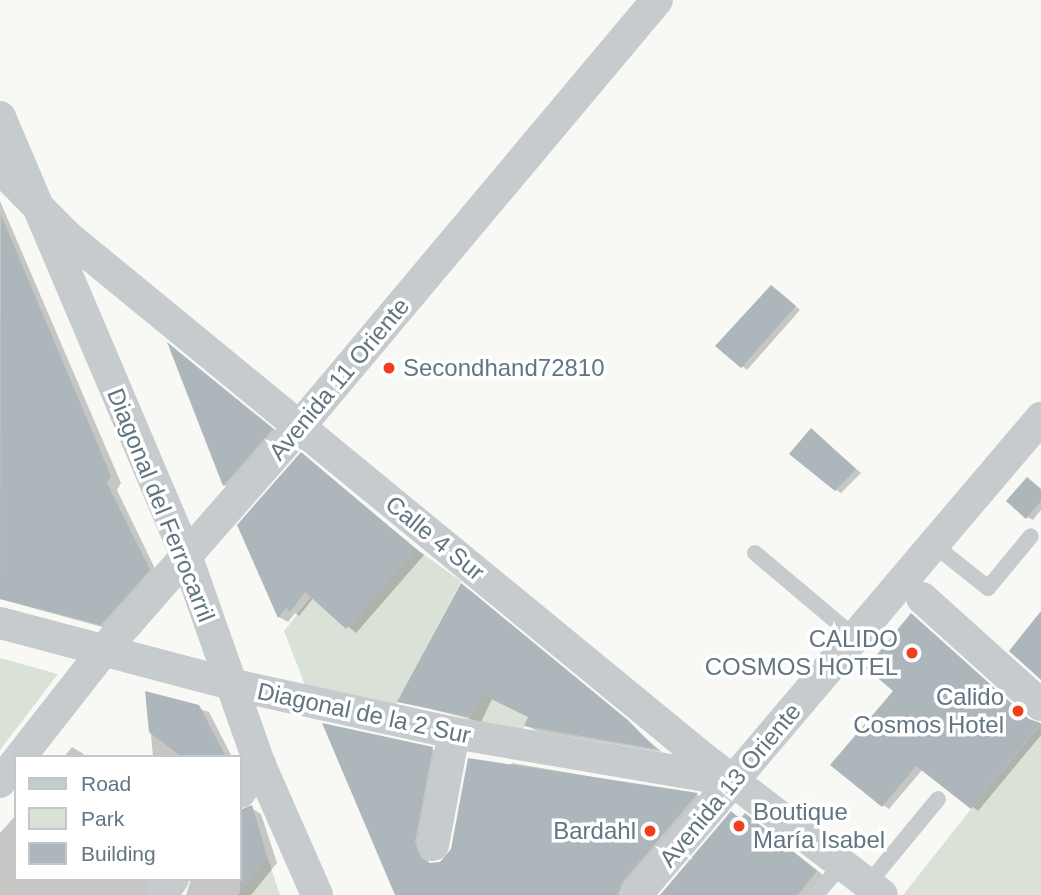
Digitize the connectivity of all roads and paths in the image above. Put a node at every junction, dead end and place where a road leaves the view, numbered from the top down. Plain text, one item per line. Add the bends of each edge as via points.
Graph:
1 (657, 0) edge
2 (0, 117) edge
3 (0, 168) edge
4 (31, 195) junction
5 (1041, 418) edge
6 (299, 427) junction
7 (1031, 536) dead end
8 (934, 545) junction
9 (755, 553) dead end
10 (187, 558) junction
11 (922, 598) dead end
12 (0, 623) edge
13 (856, 638) junction
14 (103, 651) junction
15 (229, 684) junction
16 (1041, 705) edge
17 (454, 733) junction
18 (22, 755) edge
19 (14, 764) edge
20 (260, 765) junction
21 (733, 781) junction
22 (0, 782) edge
23 (242, 789) edge
24 (938, 799) dead end
25 (433, 845) dead end
26 (842, 863) junction
27 (875, 890) edge
28 (317, 895) edge
29 (636, 895) edge
30 (816, 895) edge

1 - 6 street, Avenida 11 Oriente
2 - 4 street, Diagonal del Ferrocarril
3 - 4 street, Calle 4 Sur
4 - 6 street, Calle 4 Sur via 67,236
4 - 10 street, Diagonal del Ferrocarril
5 - 8 street, Avenida 13 Oriente
6 - 10 street, Avenida 11 Oriente
6 - 21 street, Calle 4 Sur
7 - 8 lane via 988,588
8 - 13 street, Avenida 13 Oriente
9 - 13 lane
10 - 14 street, Avenida 11 Oriente
10 - 15 street, Diagonal del Ferrocarril
11 - 16 street
12 - 14 street, Diagonal de la 2 Sur
13 - 21 street, Avenida 13 Oriente
14 - 15 street, Diagonal de la 2 Sur
14 - 18 street, Avenida 11 Oriente
15 - 17 street, Diagonal de la 2 Sur
15 - 20 street, Diagonal del Ferrocarril
17 - 21 street, Diagonal de la 2 Sur
17 - 25 street
19 - 22 street
20 - 23 street
20 - 28 street, Diagonal del Ferrocarril
21 - 26 street, Calle 4 Sur
21 - 29 street, Avenida 13 Oriente
24 - 27 lane
26 - 27 street, Calle 4 Sur
26 - 30 lane

